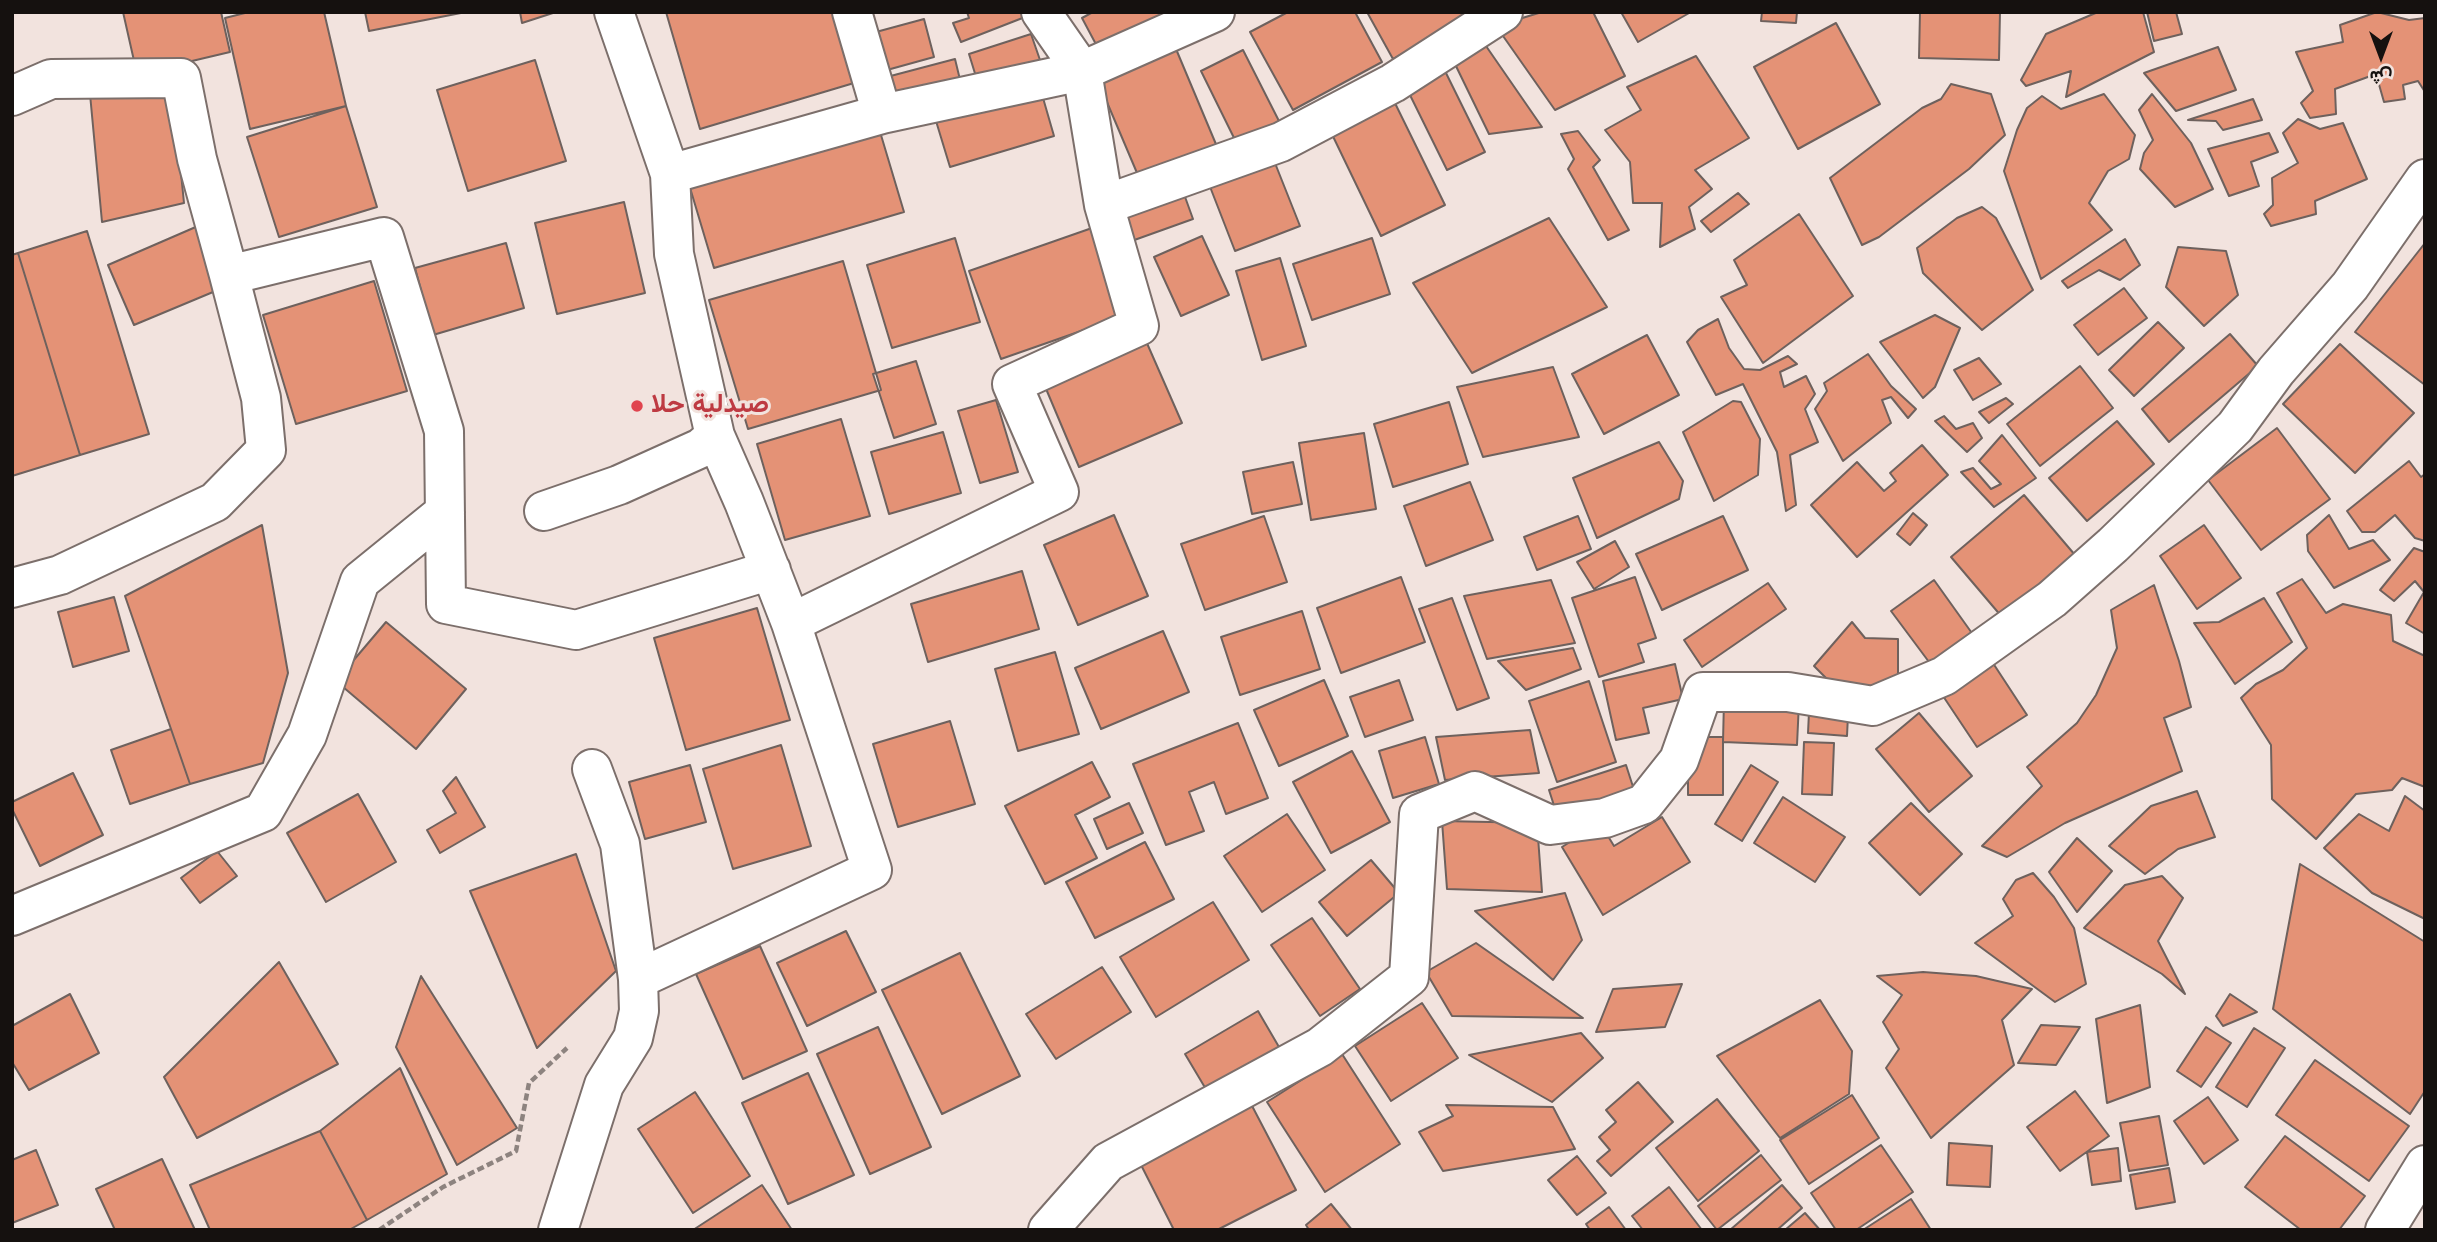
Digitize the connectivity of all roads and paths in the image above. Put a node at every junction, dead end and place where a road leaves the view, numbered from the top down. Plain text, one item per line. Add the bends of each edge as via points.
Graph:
1 (614, 12) edge
2 (852, 12) edge
3 (1041, 12) edge
4 (1215, 12) edge
5 (1486, 17) edge
6 (1082, 72) junction
7 (12, 96) edge
8 (883, 114) junction
9 (670, 174) junction
10 (2425, 179) edge
11 (1104, 205) junction
12 (229, 275) junction
13 (715, 436) junction
14 (544, 510) dead end
15 (445, 512) junction
16 (771, 570) junction
17 (12, 588) edge
18 (791, 623) junction
19 (592, 769) dead end
20 (12, 916) edge
21 (638, 979) junction
22 (573, 1042) dead end
23 (2425, 1165) edge
24 (379, 1230) edge
25 (558, 1230) edge
26 (1048, 1230) edge
27 (2385, 1230) edge

1 - 9 street
2 - 8 street
3 - 6 street
4 - 6 street
5 - 11 street via 1393,83 1280,142
6 - 8 street
6 - 11 street
7 - 12 street via 51,79 181,78 197,159
8 - 9 street
9 - 13 street via 674,254
10 - 26 street via 2350,286 2276,371 2235,427 2052,599 1944,676 1873,706 1788,692 1703,692 1679,760 1644,804 1605,818 1550,825 1475,791 1419,814 1409,977 1320,1047 1108,1162
11 - 18 street via 1139,326 1012,384 1059,492
12 - 15 street via 384,237 444,431
12 - 17 street via 261,398 266,450 215,502 60,575
13 - 14 street via 701,448 619,485
13 - 16 street
15 - 16 street via 446,604 576,630
15 - 20 street via 360,581 307,735 263,812
16 - 18 street
18 - 21 street via 872,870
19 - 21 street via 620,844
21 - 25 street via 639,1011 633,1038 604,1085
22 - 24 path via 528,1083 516,1151 443,1187
23 - 27 street

